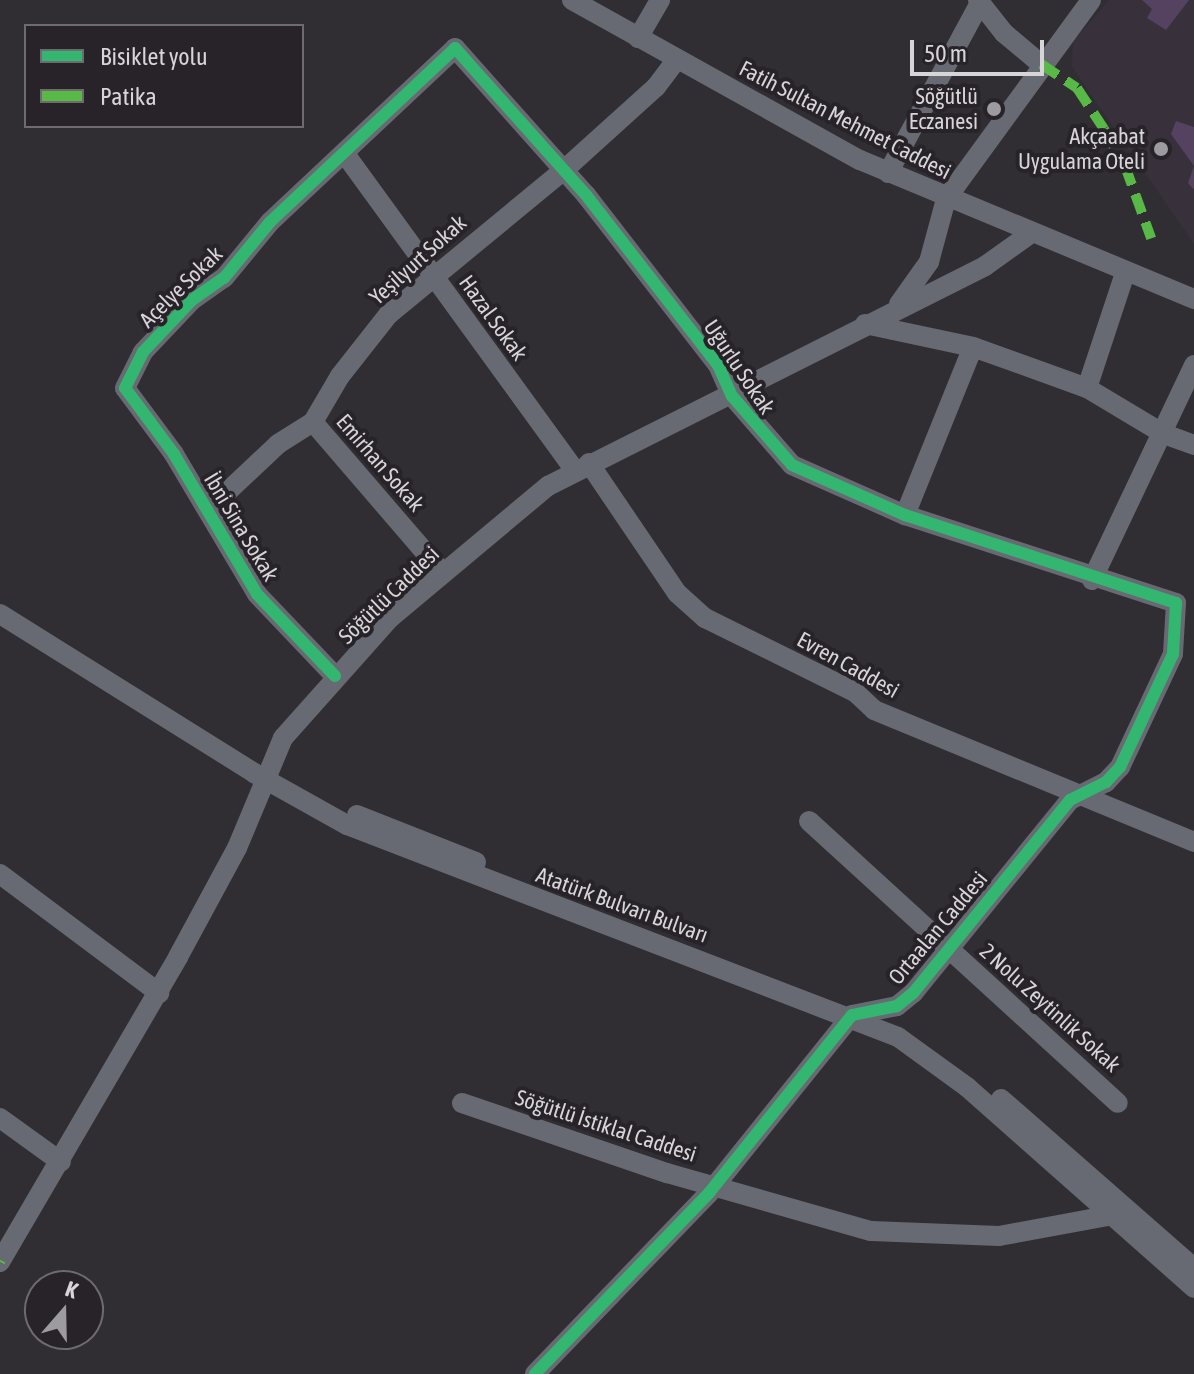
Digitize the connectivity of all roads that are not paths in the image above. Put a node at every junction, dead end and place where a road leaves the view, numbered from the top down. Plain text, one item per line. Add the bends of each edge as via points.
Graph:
1 (572, 0) edge
2 (660, 0) edge
3 (1091, 0) edge
4 (979, 2) edge
5 (638, 38) junction
6 (455, 48) joint
7 (677, 59) junction
8 (1041, 64) junction
9 (345, 154) junction
10 (564, 170) junction
11 (888, 173) junction
12 (946, 199) junction
13 (1030, 234) junction
14 (1125, 273) junction
15 (432, 274) junction
16 (1194, 299) edge
17 (894, 309) junction
18 (865, 324) junction
19 (973, 347) junction
20 (1194, 365) edge
21 (125, 388) joint
22 (1087, 388) junction
23 (732, 396) junction
24 (313, 422) junction
25 (1164, 434) junction
26 (1194, 445) edge
27 (582, 467) junction
28 (208, 510) junction
29 (905, 515) junction
30 (441, 571) junction
31 (1092, 580) junction
32 (0, 599) edge
33 (1176, 603) joint
34 (0, 614) edge
35 (335, 676) junction
36 (267, 774) junction
37 (1084, 795) junction
38 (809, 821) dead end
39 (1194, 842) edge
40 (0, 874) edge
41 (949, 949) junction
42 (159, 993) junction
43 (875, 1011) junction
44 (852, 1015) junction
45 (462, 1103) dead end
46 (1118, 1103) dead end
47 (0, 1118) edge
48 (61, 1162) junction
49 (715, 1186) junction
50 (1112, 1215) junction
51 (0, 1261) edge
52 (1194, 1268) edge
53 (1194, 1288) edge
54 (535, 1374) edge

1 - 5 street, Fatih Sultan Mehmet Caddesi
2 - 5 street
3 - 8 street
4 - 8 street
4 - 11 street
5 - 7 street, Fatih Sultan Mehmet Caddesi
6 - 9 street, Açelye Sokak
6 - 10 street, Uğurlu Sokak
7 - 10 street, Yeşilyurt Sokak via 656,87
7 - 11 street, Fatih Sultan Mehmet Caddesi
8 - 12 street
9 - 15 street, Hazal Sokak
9 - 21 street, Açelye Sokak via 143,352
10 - 15 street, Yeşilyurt Sokak
10 - 23 street, Uğurlu Sokak via 718,365
11 - 12 street, Fatih Sultan Mehmet Caddesi
12 - 13 street, Fatih Sultan Mehmet Caddesi
12 - 17 street via 929,262
13 - 14 street, Fatih Sultan Mehmet Caddesi
13 - 17 street, Söğütlü Caddesi via 985,266
14 - 16 street, Fatih Sultan Mehmet Caddesi
14 - 22 street
15 - 24 street, Yeşilyurt Sokak via 388,315 340,376
15 - 27 street, Hazal Sokak
17 - 18 street, Söğütlü Caddesi
18 - 19 street
18 - 23 street, Söğütlü Caddesi
19 - 22 street
19 - 29 street
20 - 25 street
21 - 28 street, İbni Sina Sokak
22 - 25 street
23 - 27 street, Söğütlü Caddesi
23 - 29 street, Uğurlu Sokak via 792,465
24 - 28 street, Yeşilyurt Sokak via 278,444
24 - 30 street, Emirhan Sokak
25 - 26 street
25 - 31 street
27 - 30 street, Söğütlü Caddesi via 538,492
27 - 37 street, Evren Caddesi via 677,593 705,618 846,687 874,710
28 - 35 street, İbni Sina Sokak via 257,594
29 - 31 street, Uğurlu Sokak
30 - 35 street, Söğütlü Caddesi
31 - 33 street, Uğurlu Sokak
32 - 36 street, Atatürk Bulvarı Bulvarı
33 - 37 street, Ortaalan Caddesi via 1173,654 1164,678 1120,767
34 - 36 street, Atatürk Bulvarı Bulvarı
35 - 36 street, Söğütlü Caddesi via 283,738
36 - 42 street, Söğütlü Caddesi via 237,848
36 - 43 street, Atatürk Bulvarı Bulvarı via 368,820
36 - 44 street, Atatürk Bulvarı Bulvarı via 323,813 425,858
37 - 39 street, Evren Caddesi
37 - 41 street, Ortaalan Caddesi via 1070,800
38 - 41 street, 2 Nolu Zeytinlik Sokak
40 - 42 street
41 - 43 street, Ortaalan Caddesi via 913,993 897,1006
41 - 46 street, 2 Nolu Zeytinlik Sokak
42 - 48 street, Söğütlü Caddesi
43 - 44 street, Ortaalan Caddesi
43 - 52 street, Atatürk Bulvarı Bulvarı via 970,1072
44 - 49 street
44 - 50 street, Atatürk Bulvarı Bulvarı via 898,1037 967,1087
45 - 49 street, Söğütlü İstiklal Caddesi
47 - 48 street
48 - 51 street, Söğütlü Caddesi
49 - 50 street, Söğütlü İstiklal Caddesi via 871,1231 917,1235 999,1236
49 - 54 street
50 - 53 street, Atatürk Bulvarı Bulvarı

